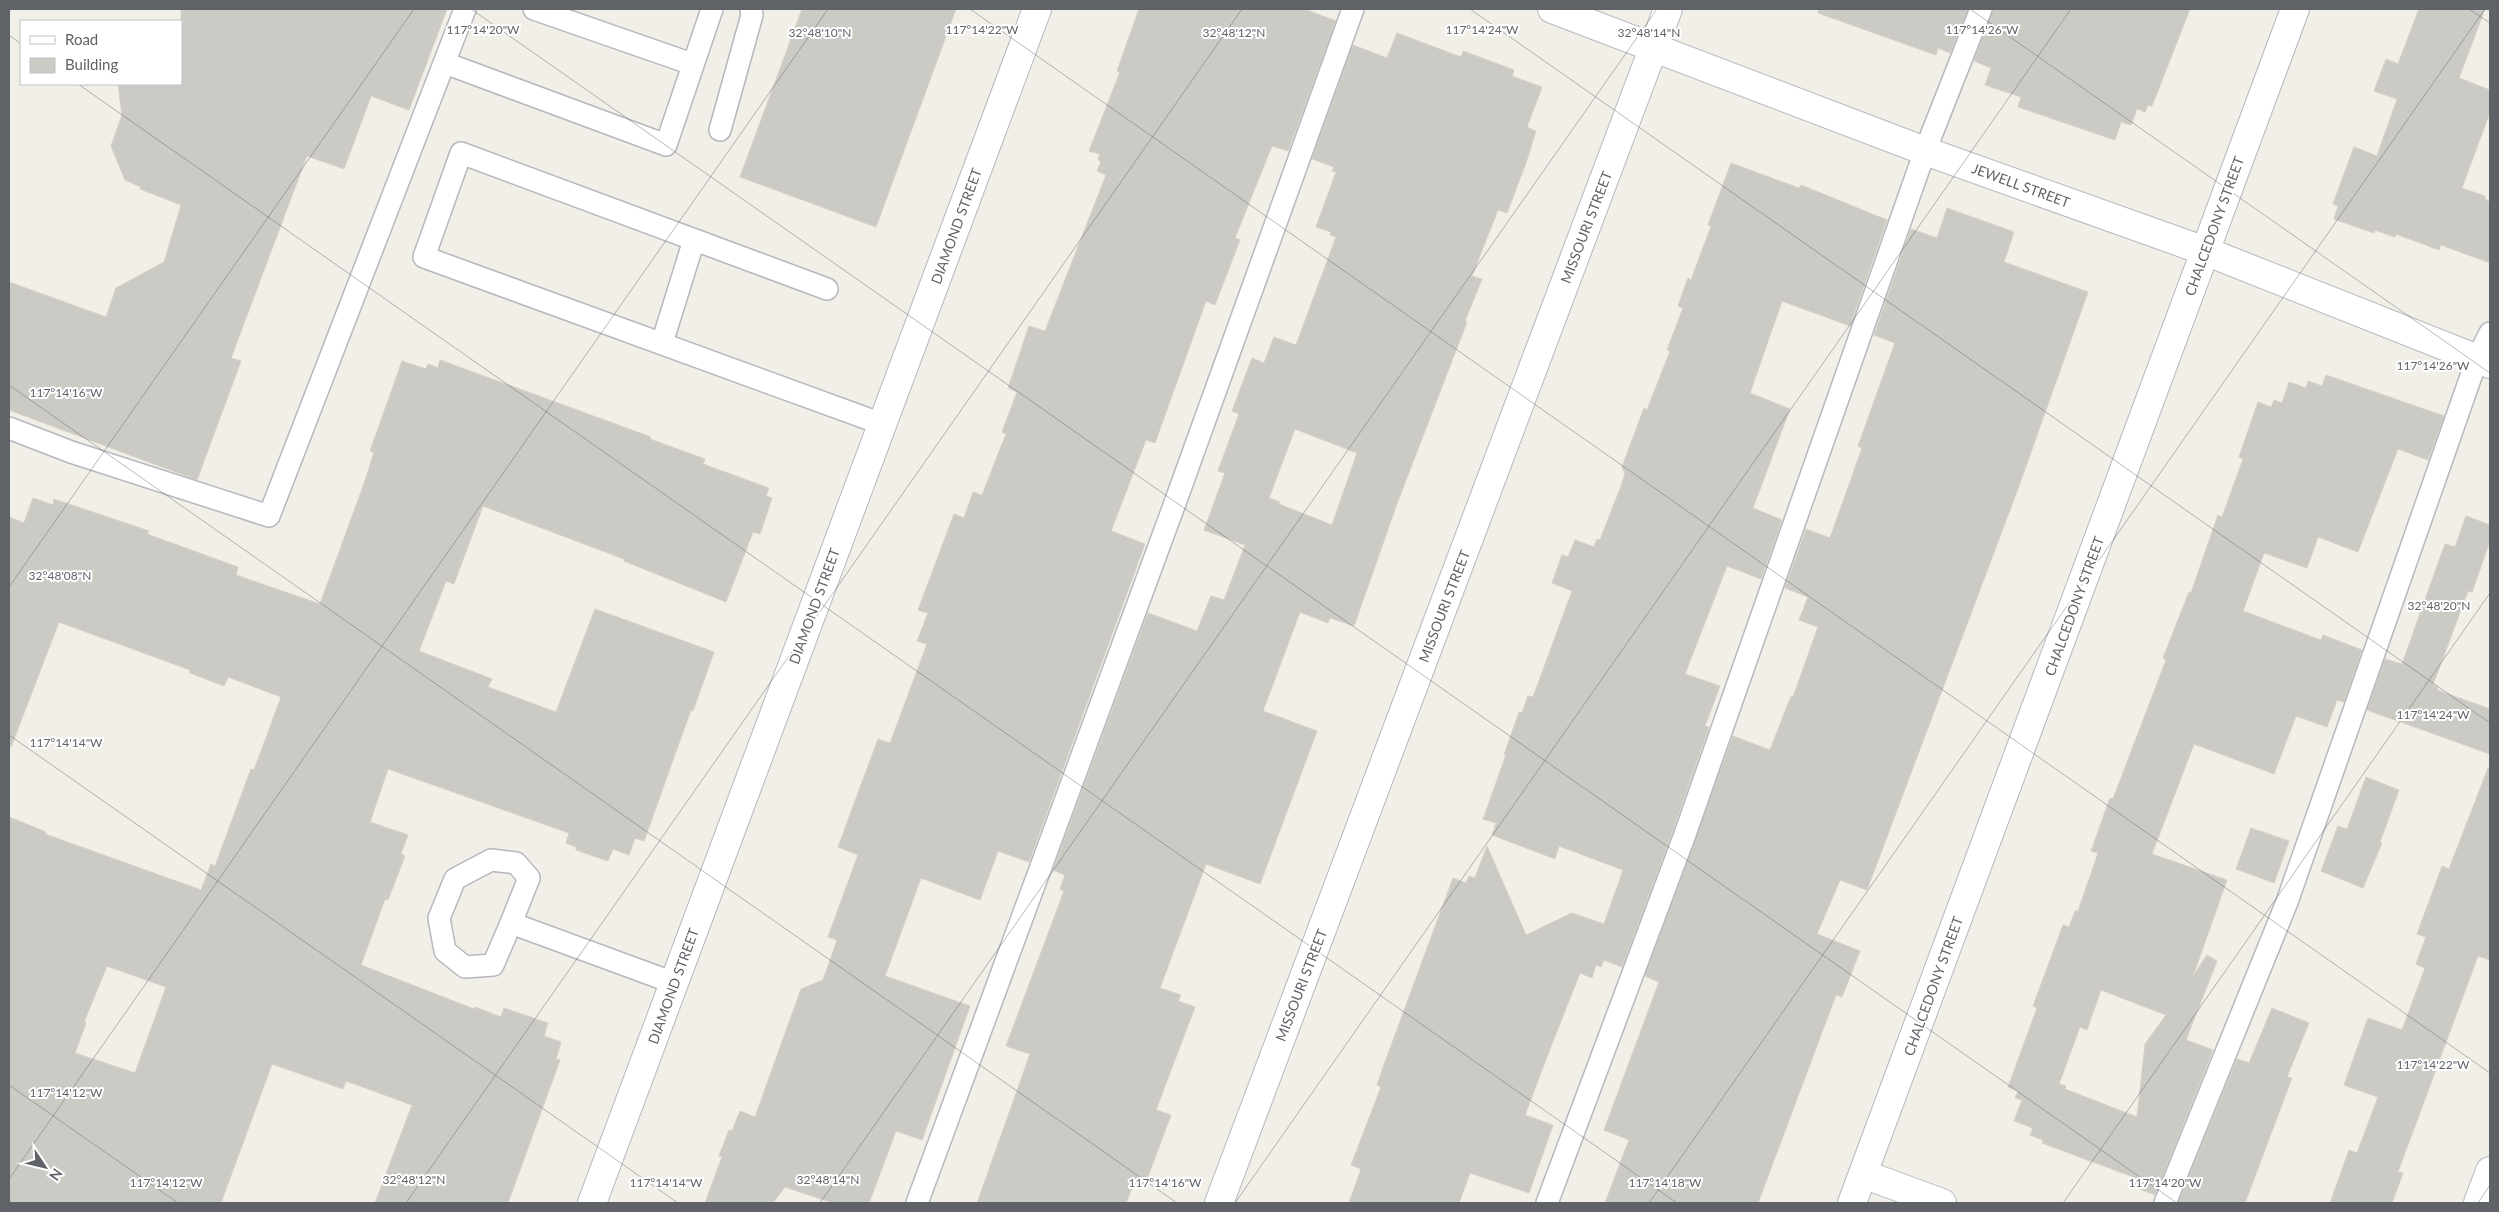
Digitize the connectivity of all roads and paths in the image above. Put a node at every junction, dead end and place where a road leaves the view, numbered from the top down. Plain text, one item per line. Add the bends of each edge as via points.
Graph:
1 (465, 9) edge
2 (534, 9) edge
3 (712, 9) edge
4 (750, 9) edge
5 (1037, 9) edge
6 (1353, 9) edge
7 (1552, 9) edge
8 (1668, 9) edge
9 (1981, 9) edge
10 (2295, 9) edge
11 (1654, 47) junction
12 (444, 63) junction
13 (692, 64) junction
14 (720, 130) dead end
15 (1925, 151) junction
16 (694, 240) junction
17 (2205, 251) junction
18 (827, 289) dead end
19 (2490, 333) edge
20 (662, 343) junction
21 (2484, 361) edge
22 (882, 424) junction
23 (9, 428) edge
24 (510, 923) junction
25 (674, 983) junction
26 (2490, 1171) edge
27 (1863, 1174) junction
28 (592, 1203) edge
29 (918, 1203) edge
30 (1219, 1203) edge
31 (1547, 1203) edge
32 (1852, 1203) edge
33 (1942, 1203) edge
34 (2166, 1203) edge
35 (2478, 1203) edge

1 - 12 lane
2 - 13 lane
3 - 13 lane
4 - 14 lane via 752,15
5 - 22 street, DIAMOND STREET
6 - 29 lane
7 - 11 street, JEWELL STREET
8 - 11 street, MISSOURI STREET
9 - 15 lane
10 - 17 street, CHALCEDONY STREET
11 - 15 street, JEWELL STREET
11 - 30 street, MISSOURI STREET
12 - 13 lane via 666,145
12 - 23 lane via 269,516 71,452
15 - 17 street, JEWELL STREET
15 - 31 lane via 1684,837
16 - 18 lane
16 - 20 lane
16 - 20 lane via 460,153 424,257
17 - 21 street, JEWELL STREET
17 - 27 street, CHALCEDONY STREET
19 - 21 lane
20 - 22 lane
21 - 34 lane via 2287,902
22 - 25 street, DIAMOND STREET
24 - 24 lane via 492,966 465,967 445,951 440,918 455,879 491,860 516,863 529,878
24 - 25 lane
25 - 28 street, DIAMOND STREET
26 - 35 street
27 - 32 street, CHALCEDONY STREET
27 - 33 street

